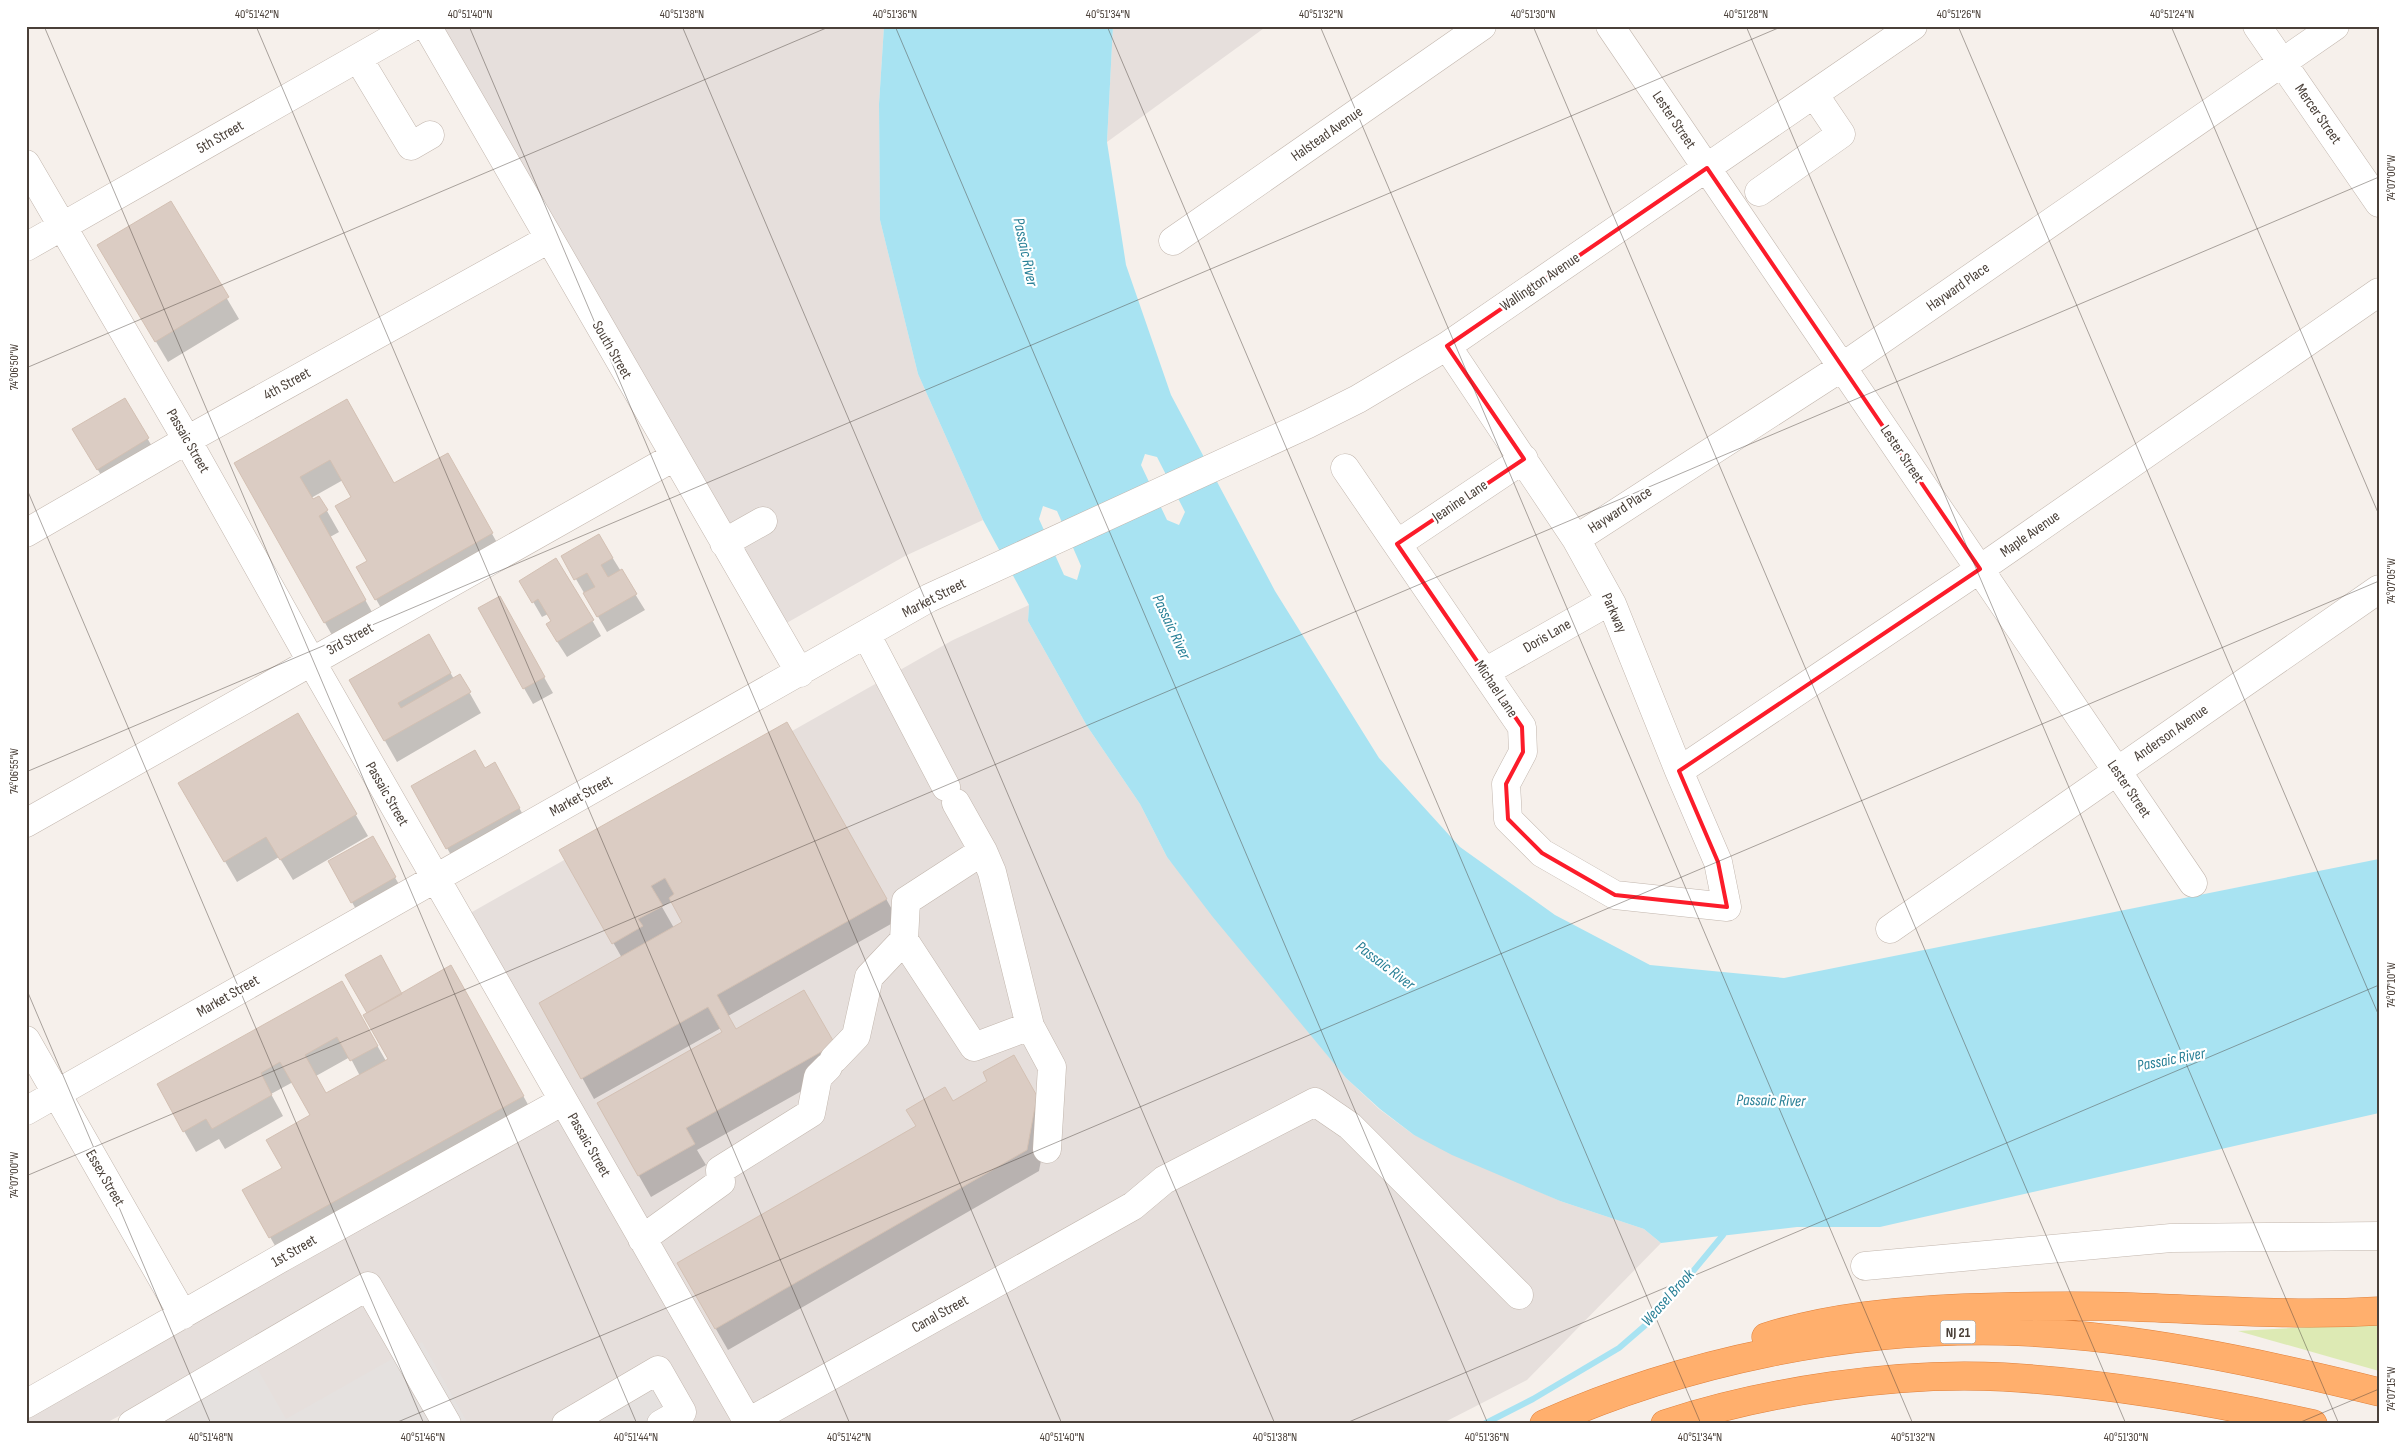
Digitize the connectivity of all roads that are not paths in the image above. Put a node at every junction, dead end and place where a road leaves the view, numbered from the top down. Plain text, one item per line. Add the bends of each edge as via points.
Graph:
1 (414, 26) edge
2 (427, 26) edge
3 (1482, 26) edge
4 (1610, 26) edge
5 (1913, 26) edge
6 (2257, 26) edge
7 (2335, 26) edge
8 (358, 58) junction
9 (2282, 63) junction
10 (1814, 94) junction
11 (430, 135) dead end
12 (26, 164) edge
13 (1707, 168) junction
14 (1759, 192) dead end
15 (2379, 203) edge
16 (64, 226) junction
17 (549, 239) junction
18 (1173, 241) dead end
19 (26, 247) edge
20 (2379, 292) edge
21 (1447, 346) junction
22 (1842, 367) junction
23 (187, 440) junction
24 (674, 457) junction
25 (1524, 459) junction
26 (1345, 468) dead end
27 (1145, 500) joint
28 (763, 521) dead end
29 (26, 533) edge
30 (1576, 539) junction
31 (724, 543) junction
32 (1397, 544) junction
33 (1980, 569) junction
34 (2379, 589) edge
35 (1610, 601) junction
36 (866, 634) junction
37 (311, 661) junction
38 (1485, 672) junction
39 (800, 673) junction
40 (1679, 771) junction
41 (2117, 771) junction
42 (26, 823) edge
43 (983, 851) junction
44 (435, 878) junction
45 (2193, 883) dead end
46 (1727, 907) joint
47 (1890, 929) dead end
48 (904, 940) junction
49 (1030, 1026) junction
50 (26, 1040) edge
51 (57, 1094) junction
52 (563, 1100) junction
53 (26, 1111) edge
54 (1047, 1149) dead end
55 (2379, 1236) edge
56 (642, 1239) junction
57 (1865, 1266) dead end
58 (1519, 1295) dead end
59 (2379, 1311) edge
60 (183, 1315) junction
61 (2379, 1392) edge
62 (1606, 1400) junction
63 (26, 1404) edge
64 (747, 1423) edge
65 (132, 1424) edge
66 (447, 1424) edge
67 (566, 1424) edge
68 (661, 1424) edge
69 (1544, 1424) edge
70 (1665, 1424) edge
71 (2314, 1424) edge

1 - 8 street, 5th Street
2 - 17 street, South Street
3 - 18 street, Halstead Avenue
4 - 13 street, Lester Street
5 - 10 street, Wallington Avenue
6 - 9 street, Mercer Street
7 - 9 street, Hayward Place
8 - 11 street via 411,146
8 - 16 street, 5th Street
9 - 15 street, Mercer Street
9 - 22 street, Hayward Place
10 - 13 street, Wallington Avenue
10 - 14 street via 1841,134
12 - 16 street, Passaic Street
13 - 21 street, Wallington Avenue
13 - 22 street, Lester Street
16 - 19 street, 5th Street
16 - 23 street, Passaic Street
17 - 23 street, 4th Street
17 - 24 street, South Street
20 - 33 street, Maple Avenue
21 - 25 street, Parkway
21 - 27 street, Wallington Avenue via 1358,399
22 - 30 street, Hayward Place
22 - 33 street, Lester Street
23 - 29 street, 4th Street
23 - 37 street, Passaic Street
24 - 31 street, South Street
24 - 37 street, 3rd Street
25 - 30 street, Parkway
25 - 32 street, Jeanine Lane
26 - 32 street, Michael Lane
27 - 36 street, Market Street via 929,598
28 - 31 street
30 - 35 street, Parkway
31 - 39 street, South Street
32 - 38 street, Michael Lane
33 - 40 street, Maple Avenue
33 - 41 street, Lester Street
34 - 41 street, Anderson Avenue
35 - 38 street, Doris Lane
35 - 40 street, Parkway
36 - 39 street, Market Street
36 - 43 street
37 - 42 street, 3rd Street
37 - 44 street, Passaic Street
38 - 46 street, Michael Lane via 1522,727 1523,752 1506,784 1508,819 1542,853 1615,895
39 - 44 street, Market Street
40 - 46 street, Parkway via 1718,862
41 - 45 street, Lester Street
41 - 47 street, Anderson Avenue
43 - 48 street via 906,902
43 - 49 street via 992,872
44 - 51 street, Market Street
44 - 52 street, Passaic Street
48 - 49 street via 974,1048
48 - 56 street via 869,977 856,1036 818,1077 811,1113 720,1170 721,1182
49 - 54 street via 1052,1067
50 - 51 street, Essex Street
51 - 53 street, Market Street
51 - 60 street, Essex Street
52 - 56 street, Passaic Street
52 - 60 street, 1st Street
55 - 57 street via 2171,1238
56 - 64 street, Passaic Street
58 - 64 street, Canal Street via 1350,1126 1315,1102 1164,1180 1133,1206
59 - 62 highway via 2298,1314 2067,1306 1887,1313 1831,1321 1772,1335 1661,1374
60 - 63 street, 1st Street
61 - 62 highway, NJ 21 via 2132,1342 2003,1331 1889,1336 1784,1350 1715,1365
62 - 69 highway, NJ 21
65 - 66 street via 368,1286
67 - 68 street via 658,1370 682,1412
70 - 71 highway via 1782,1394 1911,1379 1993,1377 2059,1381 2191,1398

